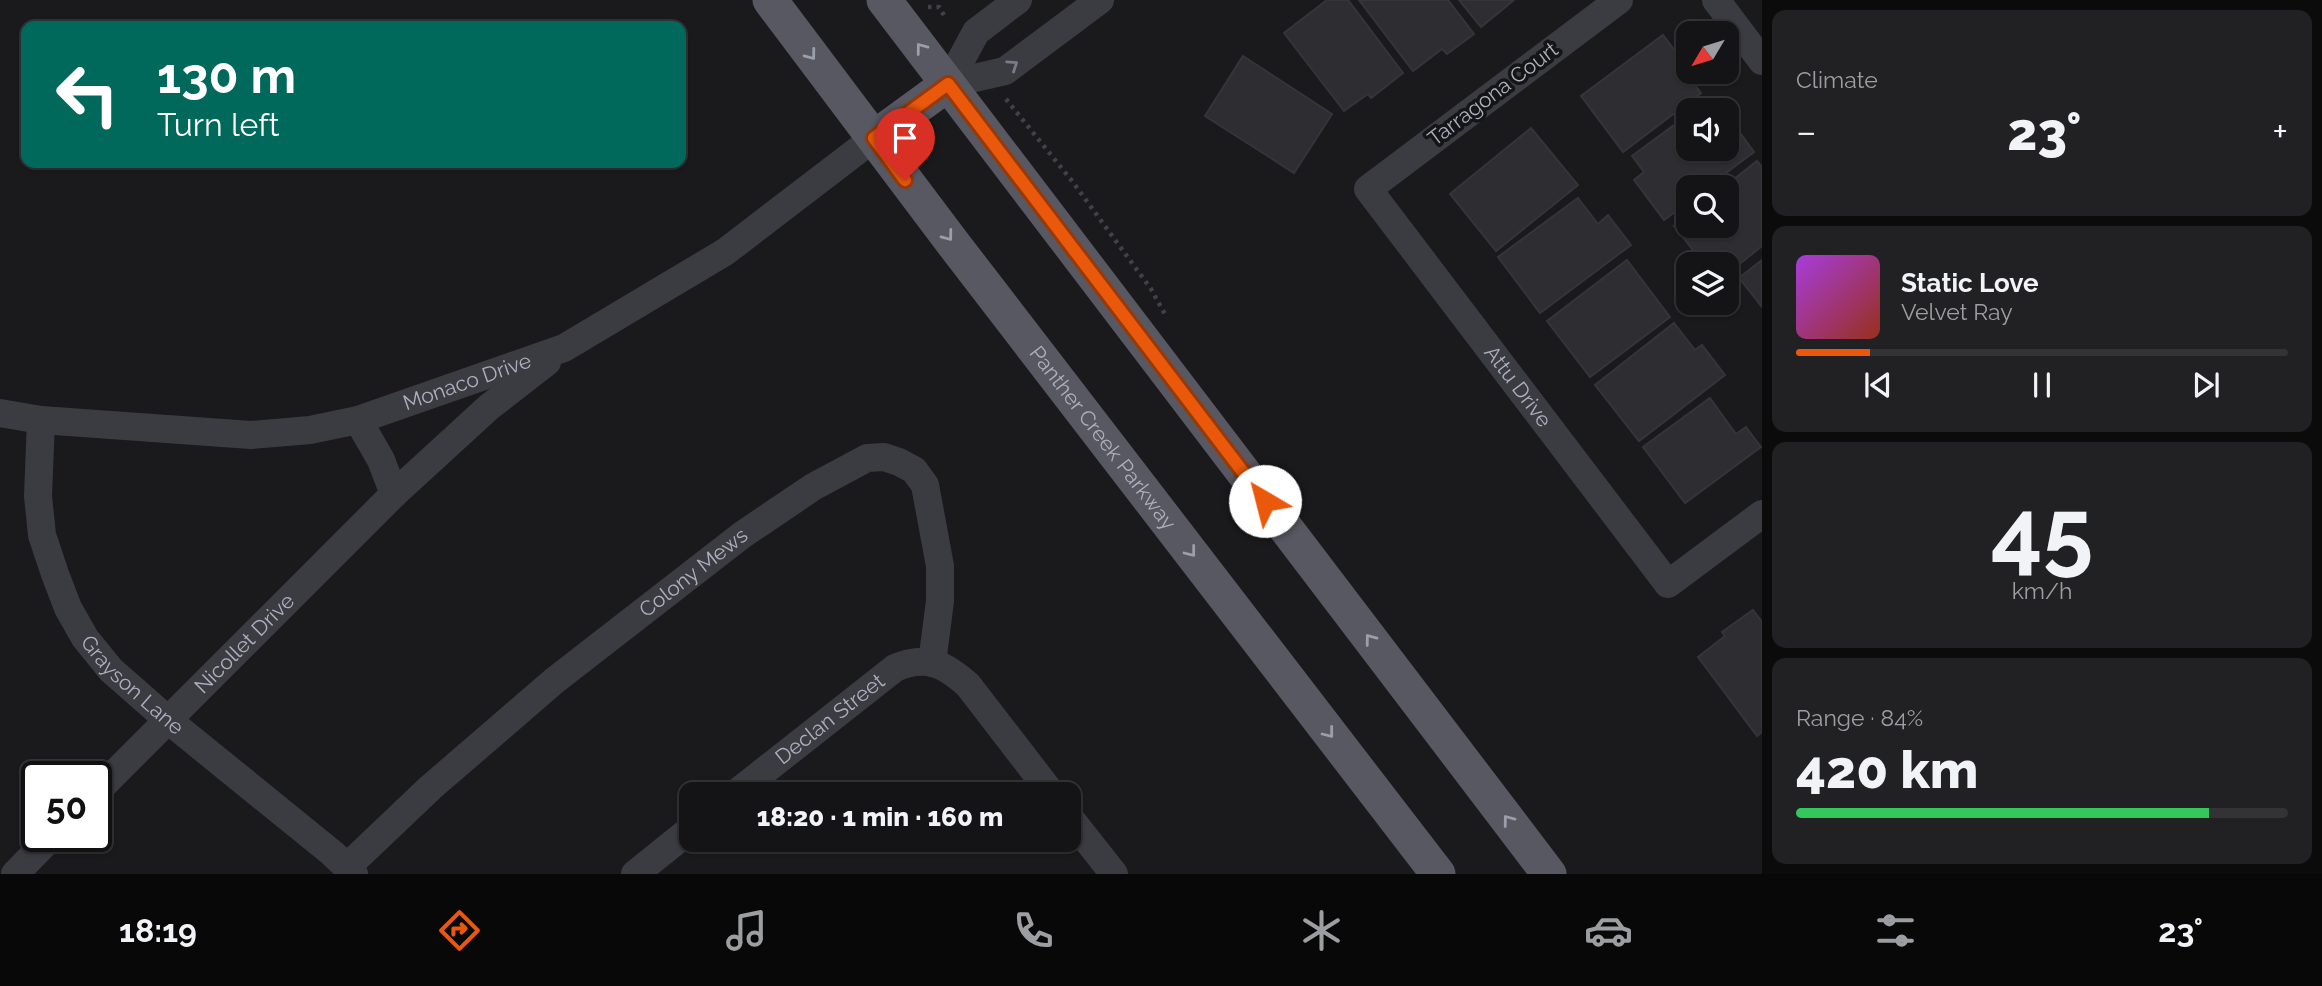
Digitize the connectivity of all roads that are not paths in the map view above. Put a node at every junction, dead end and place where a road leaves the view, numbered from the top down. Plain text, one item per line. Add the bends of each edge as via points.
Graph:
1 (769, 0) edge
2 (884, 0) edge
3 (1018, 0) edge
4 (1100, 0) edge
5 (1619, 0) edge
6 (1716, 0) edge
7 (1762, 61) edge
8 (948, 84) junction
9 (874, 138) junction
10 (1368, 189) joint
11 (564, 348) junction
12 (0, 413) edge
13 (358, 419) junction
14 (41, 421) junction
15 (394, 494) junction
16 (1762, 514) edge
17 (933, 663) junction
18 (168, 720) junction
19 (112, 776) edge
20 (750, 782) edge
21 (1043, 782) edge
22 (1081, 832) edge
23 (679, 840) edge
24 (36, 852) edge
25 (0, 866) edge
26 (351, 870) edge
27 (642, 872) edge
28 (8, 874) edge
29 (15, 874) edge
30 (1114, 874) edge
31 (1438, 874) edge
32 (1549, 874) edge

1 -> 9 main road, Panther Creek Parkway
8 -> 2 main road
3 - 8 street via 976,32
8 -> 4 street via 1005,71
5 - 10 street, Tarragona Court
6 - 7 street
8 - 9 main road
32 -> 8 main road
9 - 11 street, Monaco Drive via 725,252
9 -> 31 main road, Panther Creek Parkway
10 - 16 street, Attu Drive via 1668,584
11 - 13 street, Monaco Drive
11 - 15 street, Nicollet Drive via 489,407
12 - 14 street, Monaco Drive
13 - 14 street, Monaco Drive via 310,430 251,435
13 - 15 street
14 - 18 street, Grayson Lane via 38,496 42,535 68,608 111,670
15 - 18 street, Nicollet Drive
17 - 20 street, Declan Street via 912,661 895,668
17 - 21 street via 968,685
17 - 26 street, Colony Mews via 940,566 925,485 914,470 899,462 867,458 741,535 554,681 430,788
18 - 19 street, Nicollet Drive
18 - 26 street, Grayson Lane
22 - 30 street
23 - 27 street
24 - 29 street
25 - 28 street

